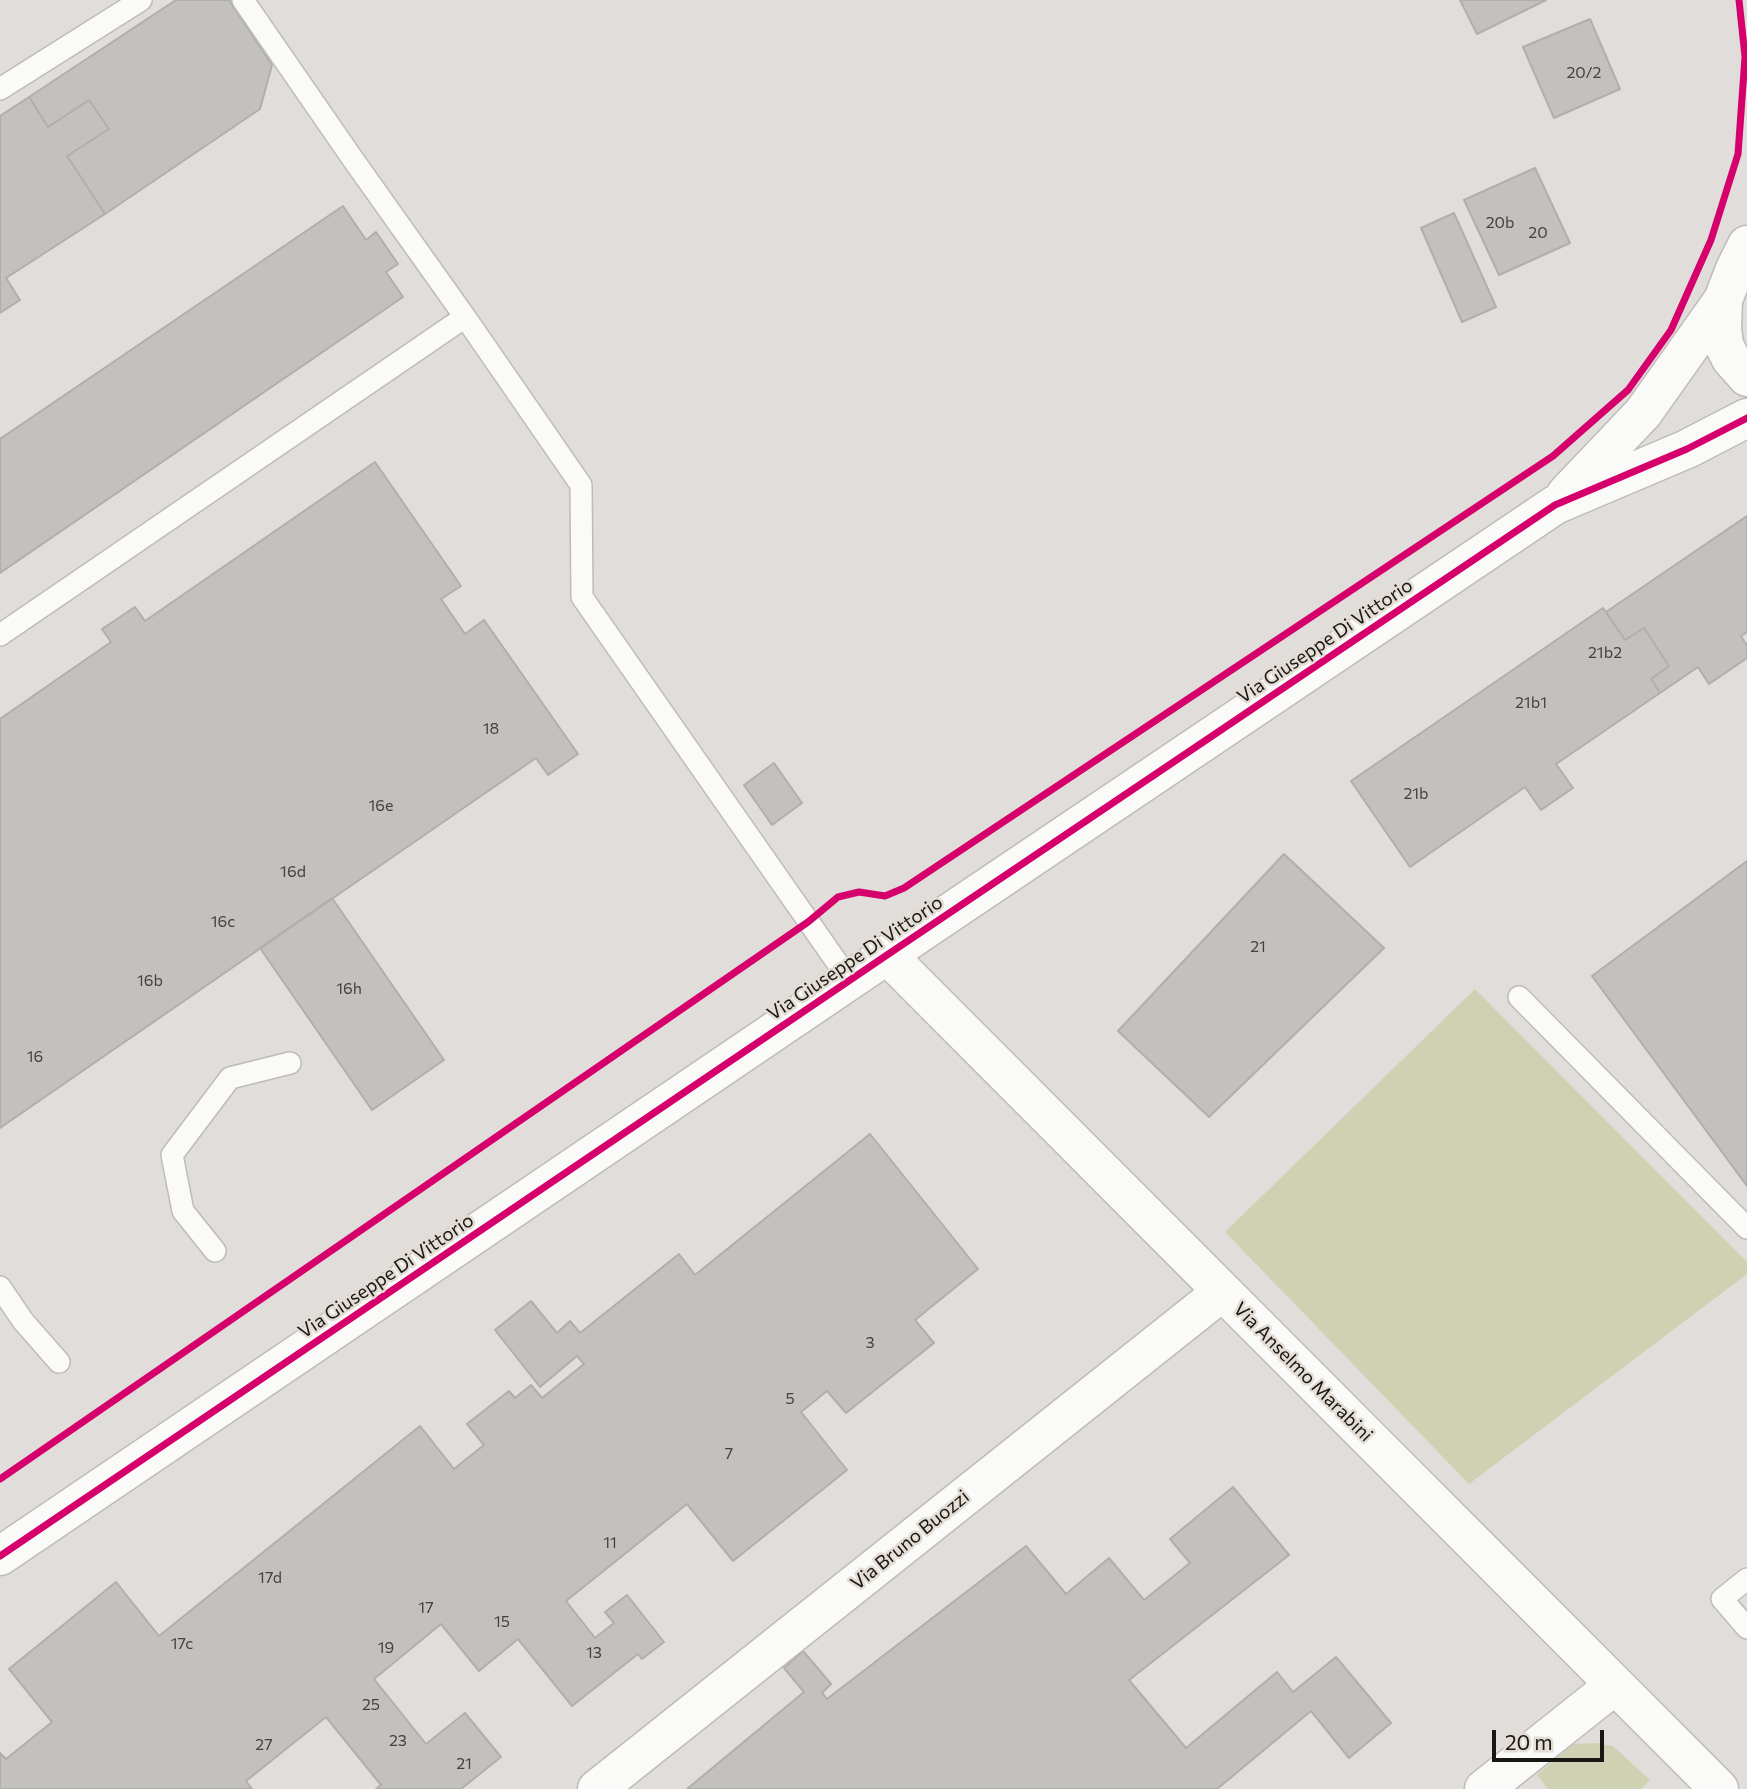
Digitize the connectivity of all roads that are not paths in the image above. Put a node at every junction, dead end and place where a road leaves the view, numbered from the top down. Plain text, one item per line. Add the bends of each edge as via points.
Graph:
1 (141, 0) edge
2 (243, 0) edge
3 (0, 89) edge
4 (1747, 244) edge
5 (1723, 300) junction
6 (465, 317) junction
7 (1747, 377) edge
8 (1747, 418) edge
9 (1555, 505) junction
10 (0, 635) edge
11 (887, 955) junction
12 (850, 981) junction
13 (1519, 997) dead end
14 (290, 1063) dead end
15 (1747, 1228) edge
16 (215, 1251) dead end
17 (0, 1287) edge
18 (1222, 1292) junction
19 (59, 1362) dead end
20 (0, 1556) edge
21 (1747, 1579) edge
22 (1747, 1628) edge
23 (1615, 1685) junction
24 (597, 1789) edge
25 (1484, 1789) edge
26 (1718, 1789) edge

1 - 3 lane
2 - 6 lane
4 - 5 street, Via Giuseppe Di Vittorio
5 - 7 street, Via Giuseppe Di Vittorio via 1724,345
5 - 9 street, Via Giuseppe Di Vittorio via 1643,413
6 - 10 lane
6 - 12 lane via 581,485 582,597
8 - 9 street, Via Giuseppe Di Vittorio
9 - 11 street, Via Giuseppe Di Vittorio
11 - 12 street, Via Giuseppe Di Vittorio
11 - 18 street, Via Anselmo Marabini
12 - 20 street, Via Giuseppe Di Vittorio
13 - 15 lane
14 - 16 lane via 230,1078 172,1155 183,1211
17 - 19 lane
18 - 23 street, Via Anselmo Marabini
18 - 24 street, Via Bruno Buozzi
21 - 22 lane via 1722,1598
23 - 25 street
23 - 26 street, Via Anselmo Marabini

